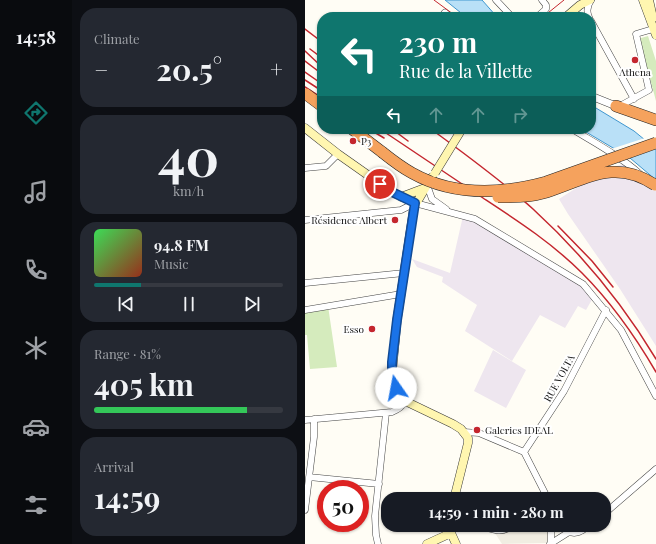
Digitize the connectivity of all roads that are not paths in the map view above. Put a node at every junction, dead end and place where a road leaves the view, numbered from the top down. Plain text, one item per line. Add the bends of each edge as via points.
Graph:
1 (496, 0) edge
2 (542, 0) edge
3 (579, 0) edge
4 (590, 0) edge
5 (643, 0) edge
6 (649, 0) edge
7 (507, 12) edge
8 (543, 12) edge
9 (564, 12) edge
10 (571, 12) edge
11 (587, 12) edge
12 (596, 30) edge
13 (655, 31) edge
14 (305, 93) edge
15 (596, 98) edge
16 (634, 99) junction
17 (317, 102) edge
18 (616, 106) junction
19 (656, 120) edge
20 (305, 128) edge
21 (359, 134) edge
22 (460, 134) edge
23 (581, 134) edge
24 (656, 143) edge
25 (338, 154) junction
26 (305, 168) edge
27 (426, 186) junction
28 (656, 187) edge
29 (465, 190) junction
30 (401, 197) junction
31 (415, 203) junction
32 (459, 215) junction
33 (305, 220) edge
34 (404, 273) junction
35 (305, 283) edge
36 (401, 294) junction
37 (305, 310) edge
38 (605, 310) junction
39 (656, 396) edge
40 (405, 401) junction
41 (386, 413) junction
42 (305, 420) edge
43 (314, 420) junction
44 (464, 432) junction
45 (524, 452) junction
46 (308, 464) edge
47 (656, 469) edge
48 (309, 477) junction
49 (379, 484) junction
50 (456, 492) edge
51 (544, 492) edge
52 (611, 508) edge
53 (305, 510) edge
54 (445, 532) edge
55 (452, 532) edge
56 (551, 532) edge
57 (569, 532) joint
58 (580, 532) edge
59 (378, 544) edge
60 (427, 544) edge
61 (456, 544) edge
62 (550, 544) edge

1 - 7 street
2 - 8 street via 546,9
3 - 9 main road
4 - 10 main road
4 - 11 street
5 - 13 main road
6 - 13 main road
12 - 16 street
13 - 16 street via 636,34 649,90
14 - 17 highway, bridge
15 - 18 street
16 - 18 street via 622,106
18 - 19 highway
20 - 25 main road
21 - 29 highway, bridge via 412,174 446,187
22 - 27 main road, bridge
23 - 28 street via 630,165
24 - 29 highway, bridge via 530,186 507,190
25 - 26 street via 326,166
25 - 30 main road
27 - 30 main road
27 - 31 main road
27 - 32 street via 431,199
28 - 29 highway, bridge via 639,176 618,171 595,175 530,196 494,197 474,195
30 - 31 main road
31 - 32 street
31 - 33 street via 401,210
31 - 34 main road
32 - 38 street via 475,219 583,284
34 - 35 street
34 - 36 main road
36 - 37 street
36 - 40 main road via 392,373 396,388
38 - 39 street via 621,330
38 - 45 street, RUE VOLTA via 565,391
40 - 41 street via 399,409
40 - 44 main road
41 - 43 street
41 - 49 street
42 - 43 street
43 - 46 street via 314,437
44 - 45 street via 479,434
44 - 50 main road via 468,438
45 - 51 street
46 - 48 street
47 - 52 street
48 - 49 street
48 - 53 street
49 - 59 street via 375,516
54 - 60 main road
55 - 61 main road
56 - 62 street
57 - 58 street
57 - 62 street

